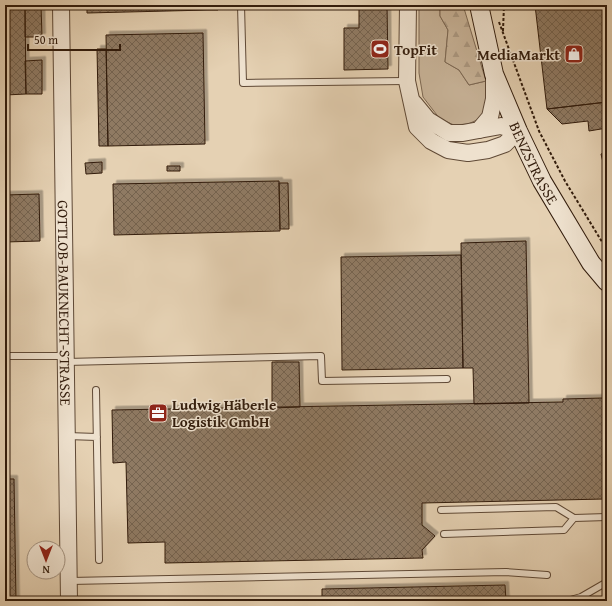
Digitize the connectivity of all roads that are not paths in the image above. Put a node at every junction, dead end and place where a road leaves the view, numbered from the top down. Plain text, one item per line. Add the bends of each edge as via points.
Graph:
1 (61, 5) edge
2 (241, 5) edge
3 (408, 5) edge
4 (479, 5) edge
5 (496, 28) junction
6 (494, 74) junction
7 (407, 80) junction
8 (411, 99) junction
9 (479, 130) junction
10 (518, 131) junction
11 (607, 274) edge
12 (607, 282) edge
13 (5, 356) edge
14 (66, 359) junction
15 (447, 379) dead end
16 (96, 390) dead end
17 (67, 436) junction
18 (97, 437) junction
19 (441, 510) dead end
20 (607, 517) edge
21 (574, 518) junction
22 (444, 534) dead end
23 (99, 560) dead end
24 (547, 575) dead end
25 (69, 581) junction
26 (607, 582) edge
27 (69, 601) edge
28 (567, 601) edge

1 - 14 street, GOTTLOB-BAUKNECHT-STRASSE
2 - 7 lane via 243,82
3 - 7 street
4 - 5 main road, BENZSTRASSE
5 - 6 main road, BENZSTRASSE
5 - 11 main road, BENZSTRASSE via 504,70 548,174
6 - 9 street via 494,99 490,117
6 - 10 main road, BENZSTRASSE
7 - 8 street
8 - 9 street via 428,120 449,133
8 - 10 street via 417,126 430,141 448,150 468,153 488,150 505,144
9 - 10 street via 501,126
10 - 12 main road, BENZSTRASSE via 542,181 591,262
13 - 14 lane
14 - 15 lane via 321,356 322,382
14 - 17 street, GOTTLOB-BAUKNECHT-STRASSE
16 - 18 lane
17 - 18 lane
17 - 25 street, GOTTLOB-BAUKNECHT-STRASSE
18 - 23 lane
19 - 21 lane via 556,507
20 - 21 lane
21 - 22 lane via 564,530
24 - 25 lane via 498,572
25 - 27 street, GOTTLOB-BAUKNECHT-STRASSE
26 - 28 lane via 581,597

